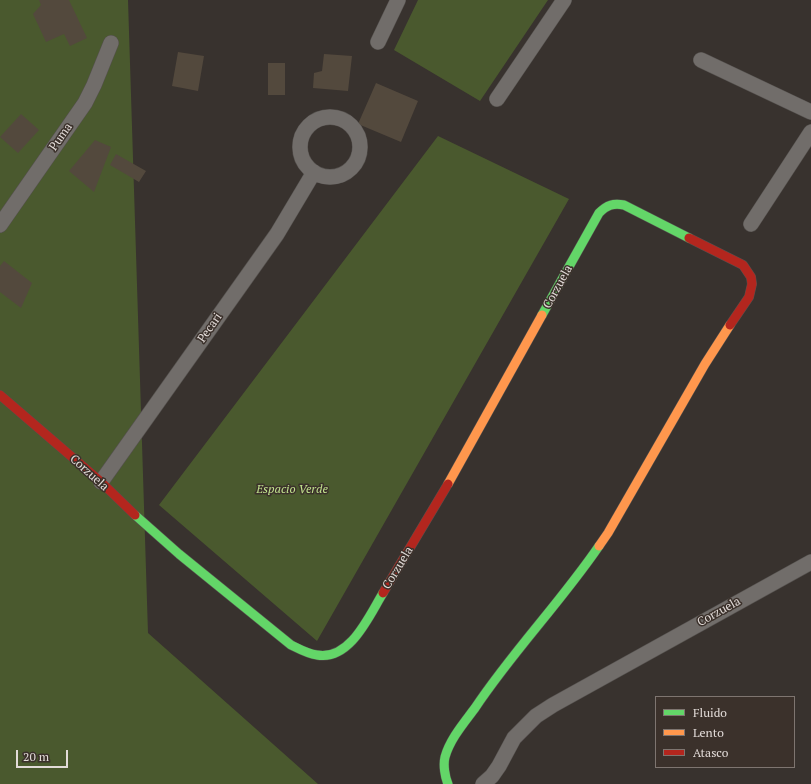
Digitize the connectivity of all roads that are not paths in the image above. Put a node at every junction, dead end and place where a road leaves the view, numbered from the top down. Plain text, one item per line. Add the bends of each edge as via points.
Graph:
1 (398, 0) edge
2 (564, 0) edge
3 (378, 42) dead end
4 (111, 43) dead end
5 (701, 60) dead end
6 (497, 99) dead end
7 (811, 112) edge
8 (811, 132) edge
9 (314, 172) dead end
10 (752, 224) dead end
11 (0, 225) edge
12 (0, 395) edge
13 (101, 482) junction
14 (811, 562) edge
15 (448, 784) edge
16 (483, 784) edge

1 - 3 street
2 - 6 street
4 - 11 street, Puma via 85,103
5 - 7 street
8 - 10 street
9 - 13 street, Pecari via 277,234
12 - 13 street, Corzuela
13 - 15 street, Corzuela via 179,554 291,645 308,654 333,655 346,648 356,638 454,472 599,213 606,206 614,202 624,205 743,265 749,272 753,286 749,297 706,364 608,533 577,578 492,682 456,735 445,758 445,777
14 - 16 street, Corzuela via 536,716 514,738 499,766

